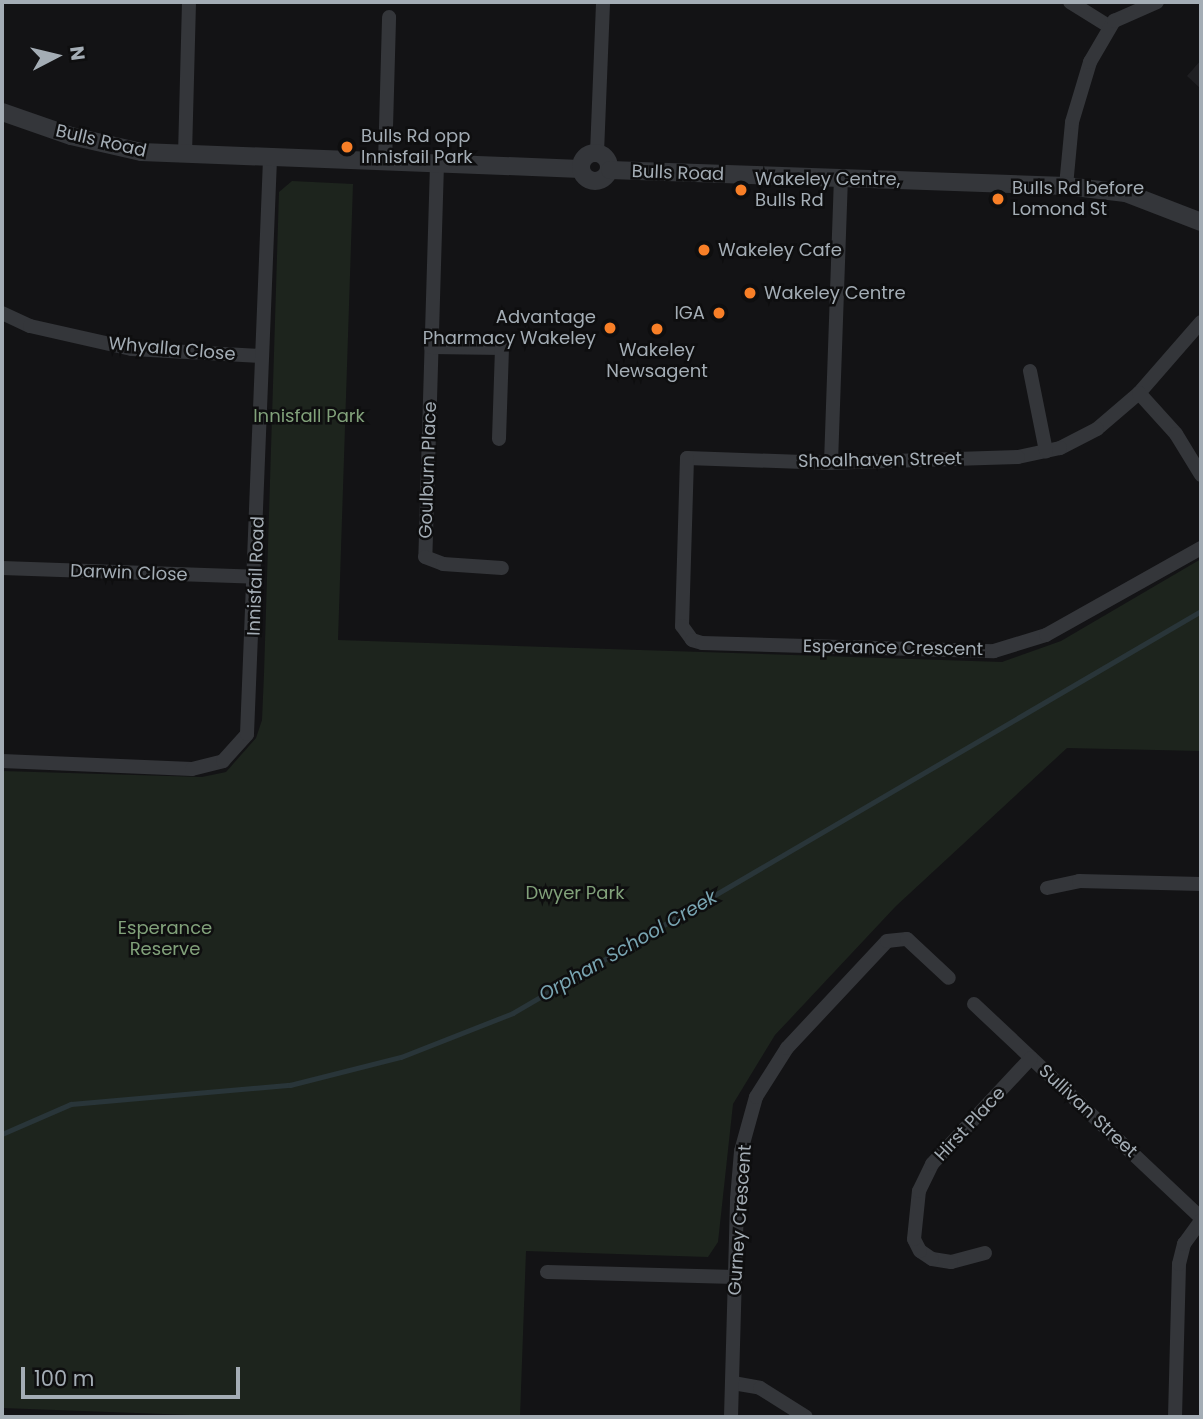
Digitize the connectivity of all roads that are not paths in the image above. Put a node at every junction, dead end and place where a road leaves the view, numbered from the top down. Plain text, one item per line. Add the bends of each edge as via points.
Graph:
1 (189, 2) edge
2 (603, 2) edge
3 (1070, 2) edge
4 (1157, 2) edge
5 (389, 17) dead end
6 (1110, 27) junction
7 (2, 112) edge
8 (597, 153) junction
9 (185, 155) junction
10 (270, 159) junction
11 (385, 163) junction
12 (437, 164) junction
13 (581, 169) junction
14 (610, 170) junction
15 (841, 178) junction
16 (1066, 186) junction
17 (1201, 222) edge
18 (2, 313) edge
19 (1201, 322) edge
20 (431, 347) junction
21 (262, 356) junction
22 (1030, 371) dead end
23 (1139, 393) junction
24 (499, 439) dead end
25 (1046, 451) junction
26 (831, 463) junction
27 (1201, 475) edge
28 (1201, 548) edge
29 (2, 568) edge
30 (502, 568) dead end
31 (256, 578) junction
32 (687, 635) joint
33 (2, 761) edge
34 (1201, 884) edge
35 (1047, 888) dead end
36 (949, 978) dead end
37 (974, 1004) dead end
38 (1031, 1058) junction
39 (1201, 1219) edge
40 (985, 1253) dead end
41 (547, 1272) dead end
42 (735, 1276) junction
43 (733, 1383) junction
44 (732, 1417) edge
45 (806, 1417) edge
46 (1175, 1417) edge

1 - 9 street
2 - 8 street
3 - 6 street
4 - 6 street via 1120,17
5 - 11 street
6 - 16 street via 1090,62 1075,106
7 - 9 street, Bulls Road via 105,145
8 - 13 street via 585,157
8 - 14 street via 606,157
9 - 10 street, Bulls Road
10 - 11 street, Bulls Road
10 - 21 street, Innisfail Road
11 - 12 street, Bulls Road
12 - 13 street, Bulls Road
12 - 20 street, Goulburn Place
13 - 14 street via 592,182 605,178
14 - 15 street, Bulls Road
15 - 16 street, Bulls Road
15 - 26 street
16 - 17 street, Bulls Road via 1126,193
18 - 21 street, Whyalla Close via 30,326 132,349
19 - 23 street, Shoalhaven Street
20 - 24 street via 502,348
20 - 30 street, Goulburn Place via 425,557 443,564
21 - 31 street, Innisfail Road
22 - 25 street
23 - 25 street, Shoalhaven Street via 1097,429
23 - 27 street via 1176,433
25 - 26 street, Shoalhaven Street via 1018,457
26 - 32 street, Shoalhaven Street via 687,458 681,618
28 - 32 street, Esperance Crescent via 1046,635 994,651 702,643
29 - 31 street, Darwin Close
31 - 33 street, Innisfail Road via 251,721 232,755 214,766 192,769
34 - 35 street via 1079,881
36 - 42 street, Gurney Crescent via 908,939 894,938 787,1048 756,1097 741,1151
37 - 38 street, Sullivan Street
38 - 39 street, Sullivan Street
38 - 40 street, Hirst Place via 932,1164 919,1191 914,1238 920,1251 932,1259 951,1262
39 - 46 street via 1184,1244 1179,1264
41 - 42 street
42 - 43 street, Gurney Crescent
43 - 44 street, Gurney Crescent
43 - 45 street via 760,1388

